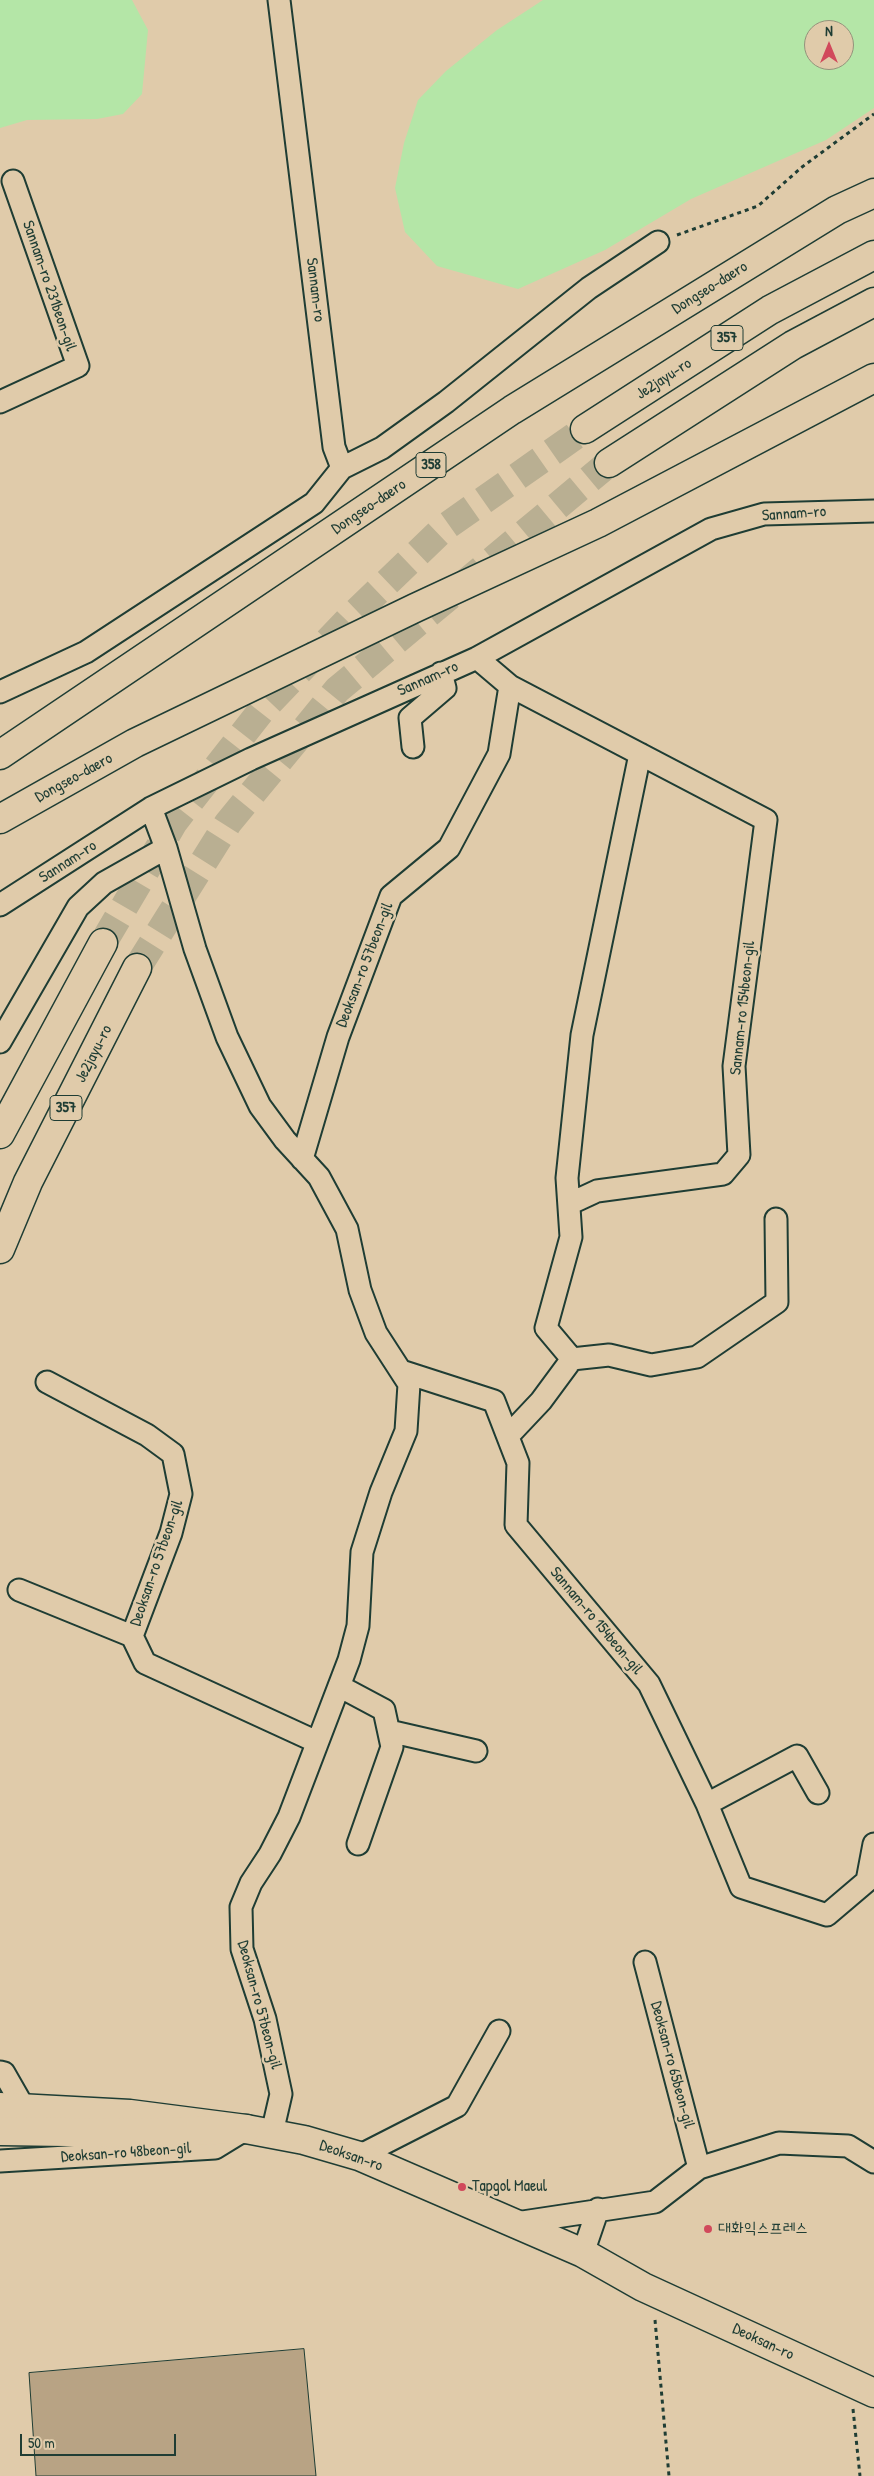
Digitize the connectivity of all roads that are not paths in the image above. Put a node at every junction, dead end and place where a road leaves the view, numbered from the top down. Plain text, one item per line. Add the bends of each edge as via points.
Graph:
1 (279, 0) edge
2 (12, 181) dead end
3 (874, 193) edge
4 (658, 242) road end
5 (874, 255) edge
6 (874, 302) edge
7 (874, 378) edge
8 (0, 402) edge
9 (584, 430) tunnel mouth
10 (609, 464) tunnel mouth
11 (342, 468) junction
12 (874, 511) edge
13 (477, 658) junction
14 (441, 673) junction
15 (510, 686) junction
16 (0, 692) edge
17 (413, 747) dead end
18 (640, 754) junction
19 (0, 755) edge
20 (151, 808) junction
21 (0, 819) edge
22 (166, 848) junction
23 (0, 905) edge
24 (103, 943) tunnel mouth
25 (137, 968) tunnel mouth
26 (0, 1042) edge
27 (0, 1134) edge
28 (302, 1159) junction
29 (569, 1204) junction
30 (776, 1219) dead end
31 (0, 1249) edge
32 (572, 1359) junction
33 (400, 1370) junction
34 (48, 1382) dead end
35 (508, 1436) junction
36 (19, 1590) dead end
37 (132, 1636) junction
38 (339, 1686) junction
39 (389, 1731) junction
40 (317, 1742) junction
41 (476, 1751) dead end
42 (818, 1793) dead end
43 (706, 1804) junction
44 (358, 1844) dead end
45 (874, 1844) edge
46 (645, 1962) dead end
47 (499, 2031) dead end
48 (0, 2072) edge
49 (12, 2108) edge
50 (246, 2128) junction
51 (0, 2131) edge
52 (272, 2133) junction
53 (359, 2156) junction
54 (0, 2161) edge
55 (874, 2162) edge
56 (699, 2168) junction
57 (598, 2209) junction
58 (516, 2223) junction
59 (583, 2253) junction
60 (862, 2388) edge

1 - 11 street, Sannam-ro via 334,447
2 - 8 street, Sannam-ro 231beon-gil via 78,366
3 - 19 main road, Dongseo-daero / 358 via 837,210 512,410
4 - 11 street via 589,288 446,402 382,448
5 - 9 main road, Je2jayu-ro / 357 via 770,310
6 - 10 main road, 357 via 793,345
7 - 21 main road, Dongseo-daero via 598,523 134,743
11 - 16 street via 314,503 86,652
12 - 13 street, Sannam-ro via 764,514 711,529
13 - 14 street, Sannam-ro
13 - 15 street, Sannam-ro 154beon-gil
14 - 17 street via 445,688 410,718
14 - 20 street, Sannam-ro
15 - 18 street, Sannam-ro 154beon-gil
15 - 28 street, Deoksan-ro 57beon-gil via 499,754 449,848 391,896 338,1037
18 - 29 street via 582,1035 568,1178
18 - 29 street, Sannam-ro 154beon-gil via 766,820 734,1066 739,1155 722,1174 597,1191
20 - 22 street, Deoksan-ro 57beon-gil
20 - 23 street, Sannam-ro
22 - 26 street via 104,883 78,908
22 - 28 street, Deoksan-ro 57beon-gil via 195,949 227,1037 260,1106
24 - 27 main road
25 - 31 main road, Je2jayu-ro / 357 via 28,1182
28 - 33 street, Deoksan-ro 57beon-gil via 319,1177 347,1229 360,1290 376,1333
29 - 32 street via 571,1237 546,1328
30 - 32 street via 777,1302 698,1357 652,1365 609,1355
32 - 35 street via 541,1401
33 - 35 street, Sannam-ro 154beon-gil via 494,1401
33 - 38 street, Deoksan-ro 57beon-gil via 409,1384 406,1431 381,1492 362,1552 358,1626
34 - 37 street, Deoksan-ro 57beon-gil via 147,1435 173,1454 181,1494 171,1533
35 - 43 street, Sannam-ro 154beon-gil via 518,1463 516,1525 649,1684
36 - 37 street, Deoksan-ro 57beon-gil
37 - 40 street, Deoksan-ro 57beon-gil via 145,1663
38 - 39 street via 384,1710
38 - 40 street, Deoksan-ro 57beon-gil
39 - 41 street
39 - 44 street via 392,1747
40 - 52 street, Deoksan-ro 57beon-gil via 289,1817 240,1907 242,1949 265,2019 281,2094
42 - 43 street via 797,1756
43 - 45 street, Sannam-ro 154beon-gil via 741,1887 827,1915 866,1881
46 - 56 street, Deoksan-ro 65beon-gil
47 - 53 street via 457,2106
48 - 49 street, Deoksan-ro via 4,2073
49 - 50 main road, Deoksan-ro via 130,2114
50 - 51 main road via 133,2133
50 - 52 main road, Deoksan-ro
50 - 54 street, Deoksan-ro 48beon-gil via 215,2148
52 - 53 main road, Deoksan-ro
53 - 58 main road, Deoksan-ro
55 - 56 street via 848,2146 779,2143
56 - 57 street via 655,2202
57 - 58 street
57 - 59 street
58 - 59 main road, Deoksan-ro
59 - 60 main road, Deoksan-ro via 653,2291

